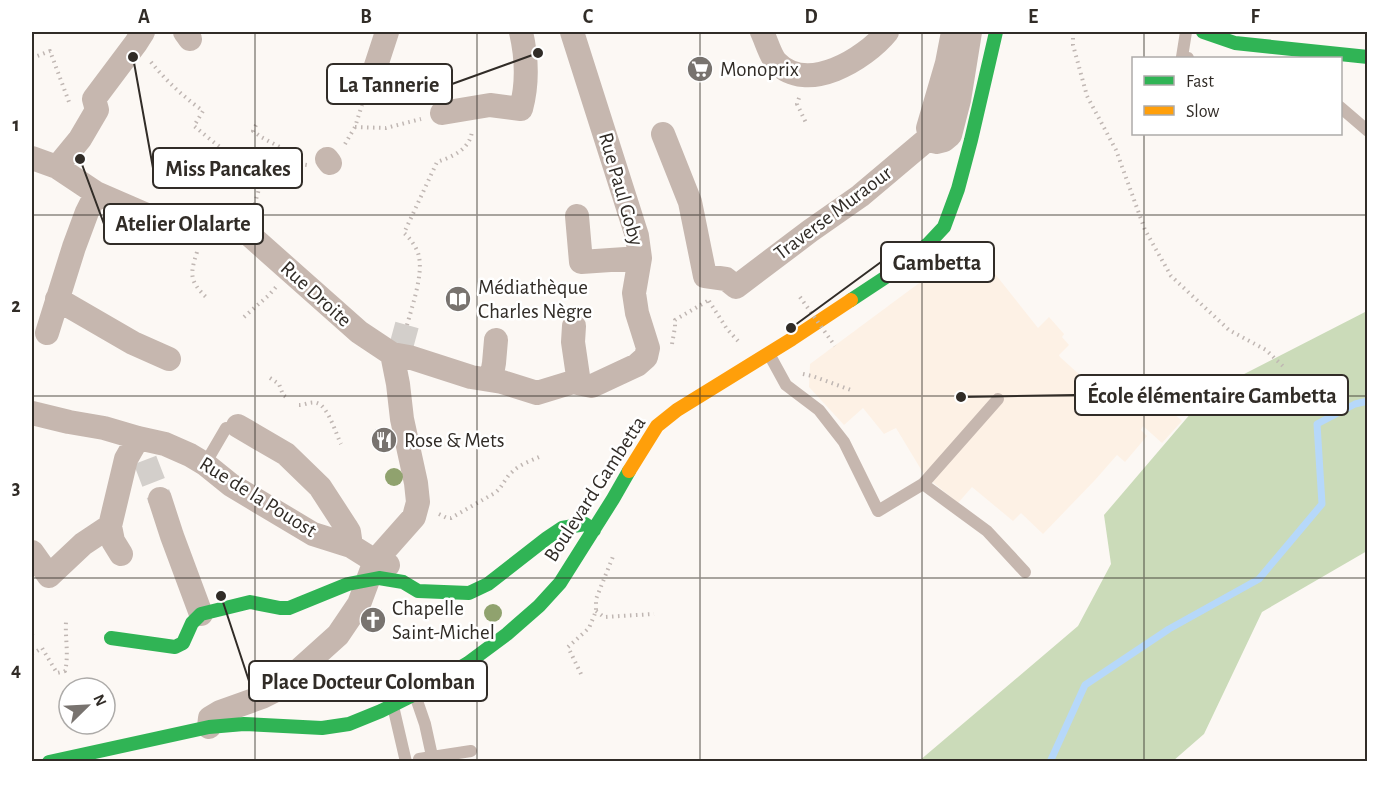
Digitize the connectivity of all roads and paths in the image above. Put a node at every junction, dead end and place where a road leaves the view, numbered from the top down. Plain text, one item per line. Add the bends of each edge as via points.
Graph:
1 (387, 32) edge
2 (520, 32) edge
3 (572, 32) edge
4 (762, 32) edge
5 (887, 32) edge
6 (953, 32) edge
7 (970, 32) edge
8 (996, 32) edge
9 (1073, 32) edge
10 (1186, 32) edge
11 (1203, 32) edge
12 (140, 37) edge
13 (1182, 57) edge
14 (1368, 57) edge
15 (32, 58) edge
16 (370, 84) dead end
17 (70, 105) dead end
18 (1342, 108) edge
19 (442, 113) joint
20 (256, 125) dead end
21 (355, 128) dead end
22 (1368, 131) edge
23 (472, 134) dead end
24 (663, 134) dead end
25 (930, 137) junction
26 (32, 158) edge
27 (296, 163) dead end
28 (57, 166) junction
29 (270, 169) dead end
30 (91, 204) dead end
31 (577, 216) dead end
32 (197, 228) junction
33 (640, 258) junction
34 (898, 269) junction
35 (290, 270) junction
36 (736, 287) junction
37 (800, 297) dead end
38 (878, 297) dead end
39 (207, 298) dead end
40 (57, 300) junction
41 (709, 300) junction
42 (244, 317) dead end
43 (574, 326) dead end
44 (47, 333) dead end
45 (819, 336) dead end
46 (792, 339) junction
47 (496, 340) dead end
48 (739, 342) dead end
49 (400, 345) junction
50 (835, 346) dead end
51 (648, 348) junction
52 (769, 353) junction
53 (169, 359) dead end
54 (1286, 369) dead end
55 (270, 378) dead end
56 (491, 381) junction
57 (579, 383) junction
58 (289, 399) dead end
59 (998, 399) dead end
60 (299, 405) dead end
61 (32, 412) edge
62 (232, 427) joint
63 (341, 444) dead end
64 (142, 449) junction
65 (538, 457) dead end
66 (205, 464) junction
67 (924, 484) junction
68 (160, 499) tunnel mouth
69 (417, 502) junction
70 (110, 526) junction
71 (594, 530) junction
72 (351, 546) junction
73 (616, 548) dead end
74 (121, 554) dead end
75 (38, 564) edge
76 (372, 570) junction
77 (1025, 572) dead end
78 (441, 592) joint
79 (596, 611) junction
80 (201, 614) junction
81 (654, 614) dead end
82 (66, 622) dead end
83 (32, 634) edge
84 (111, 638) dead end
85 (32, 640) edge
86 (32, 654) edge
87 (581, 674) dead end
88 (415, 693) junction
89 (393, 705) junction
90 (209, 727) junction
91 (471, 751) dead end
92 (49, 762) edge
93 (405, 762) edge

1 - 16 street
2 - 19 street via 526,70 521,109 490,105
3 - 33 street, Rue Paul Goby via 631,215
4 - 5 street via 775,61 790,71 809,75 850,63
6 - 25 street via 928,128
7 - 25 street, Traverse Muraour via 950,135 936,142
8 - 34 street, Boulevard Gambetta via 958,189 944,227
9 - 54 path via 1087,96 1116,150 1145,230 1171,276 1229,330 1266,350
10 - 13 lane
11 - 14 street via 1235,43
12 - 28 street via 94,99 97,110 80,139
12 - 29 path via 161,74 203,111 194,126 249,164
15 - 17 path via 50,51
18 - 22 lane
19 - 21 path via 386,128
20 - 27 path via 253,131 291,153
23 - 49 path via 467,146 437,162 404,233 419,257 420,275
24 - 36 street via 690,202 705,276 726,279
25 - 36 street, Traverse Muraour via 860,196
26 - 28 street
28 - 32 street via 106,198 179,229
30 - 40 street
31 - 33 street via 581,262
32 - 35 street, Rue Droite via 244,230
32 - 39 path via 200,240 191,271 196,288
33 - 51 street, Rue Paul Goby via 634,293
34 - 38 lane via 891,285
34 - 46 street, Boulevard Gambetta
35 - 42 path
35 - 49 street, Rue Droite via 359,332
36 - 41 path
37 - 50 path, bridge
40 - 44 street
40 - 53 street
41 - 48 path
41 - 51 path via 675,320 671,351
43 - 57 street
45 - 46 lane
46 - 52 street, Boulevard Gambetta
47 - 56 street
49 - 56 street, Rue Droite via 471,377
49 - 69 street via 398,384
51 - 57 street, Rue Droite via 646,357 637,365 592,386
52 - 67 lane via 786,385 819,410 844,442 878,511
52 - 71 street, Boulevard Gambetta via 657,426
55 - 58 path
56 - 57 street, Rue Droite via 537,393
59 - 67 lane
60 - 63 path via 321,404
61 - 64 street, Rue de la Pouost via 104,428
62 - 66 lane
62 - 72 street via 286,454 320,487 349,532
64 - 66 street, Rue de la Pouost via 165,444
64 - 70 street via 126,459
65 - 69 path via 510,473 500,490 451,518
66 - 72 street, Rue de la Pouost via 231,485 313,534
67 - 77 lane via 987,531
68 - 80 street
69 - 76 street via 414,518
70 - 74 street
70 - 75 street via 83,544
71 - 78 street via 585,524 562,528 488,584 469,593
71 - 88 street, Boulevard Gambetta via 560,583 539,606 468,663
72 - 76 street, Rue de la Pouost
73 - 79 path via 596,599
76 - 78 street, Rue de la Pouost via 396,568
76 - 80 street via 289,608 250,602
76 - 90 street via 359,604 338,635 278,689 220,712 210,718
79 - 81 path via 604,617
79 - 87 path via 589,628 568,647
80 - 84 street via 192,623 183,644 175,647
82 - 86 path via 65,671 57,673 42,648
83 - 85 path
88 - 89 street, Boulevard Gambetta
88 - 91 lane via 425,724 426,758
89 - 90 street, Boulevard Gambetta via 349,724 322,728 244,724
89 - 93 lane
90 - 92 street, Boulevard Gambetta

